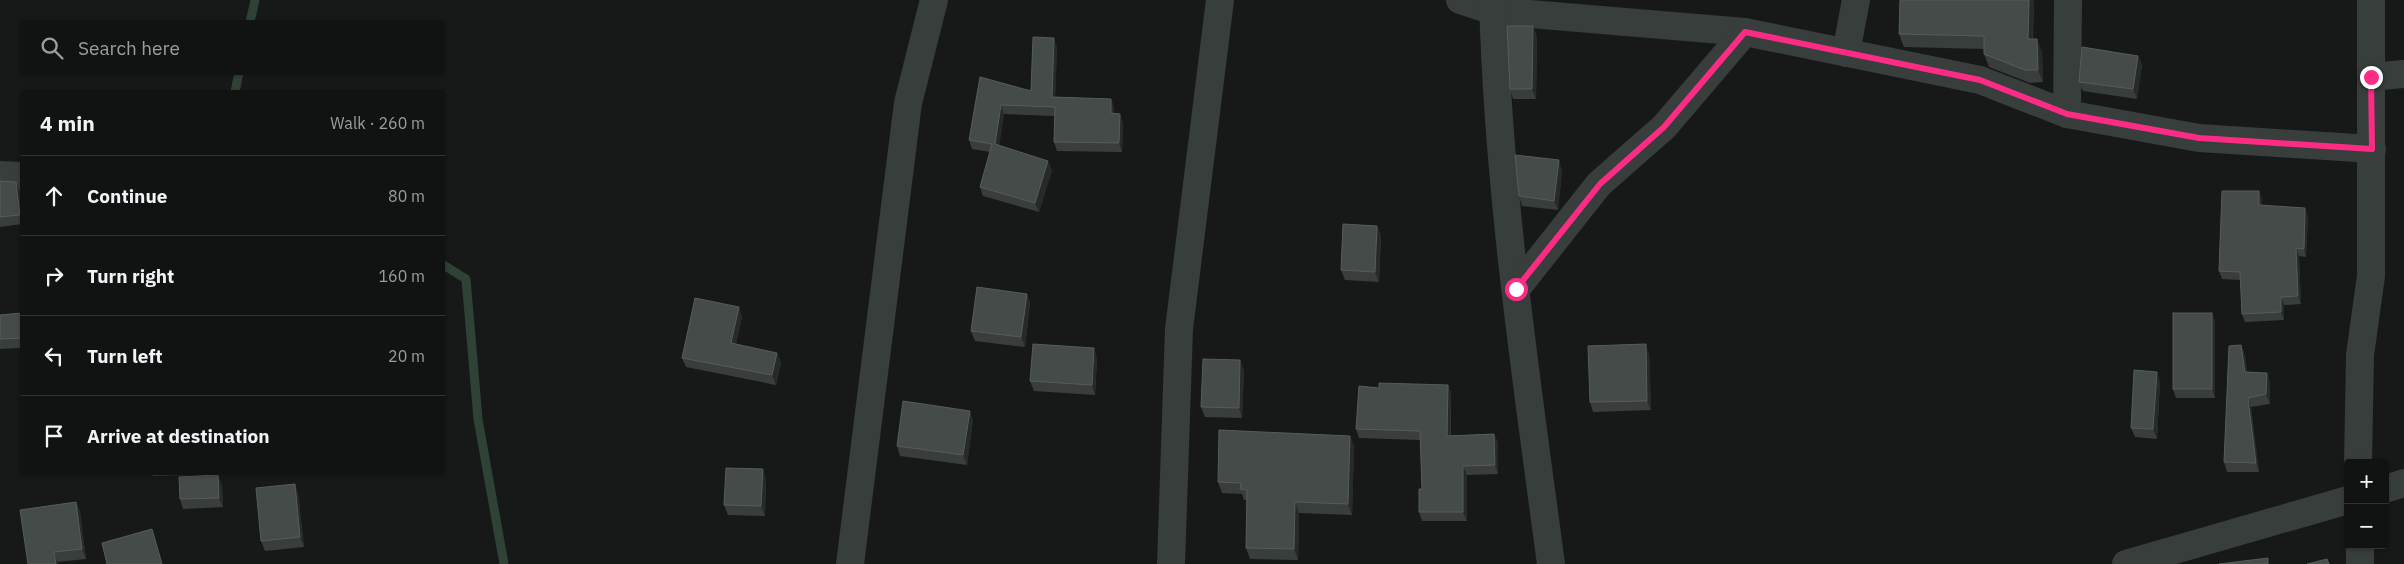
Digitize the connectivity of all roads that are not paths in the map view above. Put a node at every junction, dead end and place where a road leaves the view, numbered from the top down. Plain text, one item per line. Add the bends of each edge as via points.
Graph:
1 (934, 0) edge
2 (1220, 0) edge
3 (1460, 0) edge
4 (1856, 0) edge
5 (2068, 0) edge
6 (2371, 0) edge
7 (1493, 6) edge
8 (1745, 32) junction
9 (1846, 53) junction
10 (2404, 74) edge
11 (2371, 77) junction
12 (2067, 114) junction
13 (2372, 149) junction
14 (0, 175) edge
15 (20, 176) edge
16 (1516, 289) junction
17 (2358, 459) edge
18 (2404, 483) edge
19 (2389, 488) edge
20 (2344, 501) edge
21 (2360, 549) edge
22 (850, 564) edge
23 (1171, 564) edge
24 (1551, 564) edge
25 (2126, 564) edge
26 (2360, 564) edge

1 - 22 street via 908,103
2 - 23 street via 1179,329
3 - 7 street
4 - 9 street
5 - 12 street
6 - 11 street
7 - 8 street
7 - 16 street via 1498,114
8 - 9 street
8 - 16 street via 1664,127 1600,184
9 - 12 street via 1980,80
10 - 11 street
11 - 13 street
12 - 13 street via 2199,138
13 - 17 street via 2371,276 2360,355
14 - 15 street
16 - 24 street
18 - 19 street
20 - 25 street
21 - 26 street

